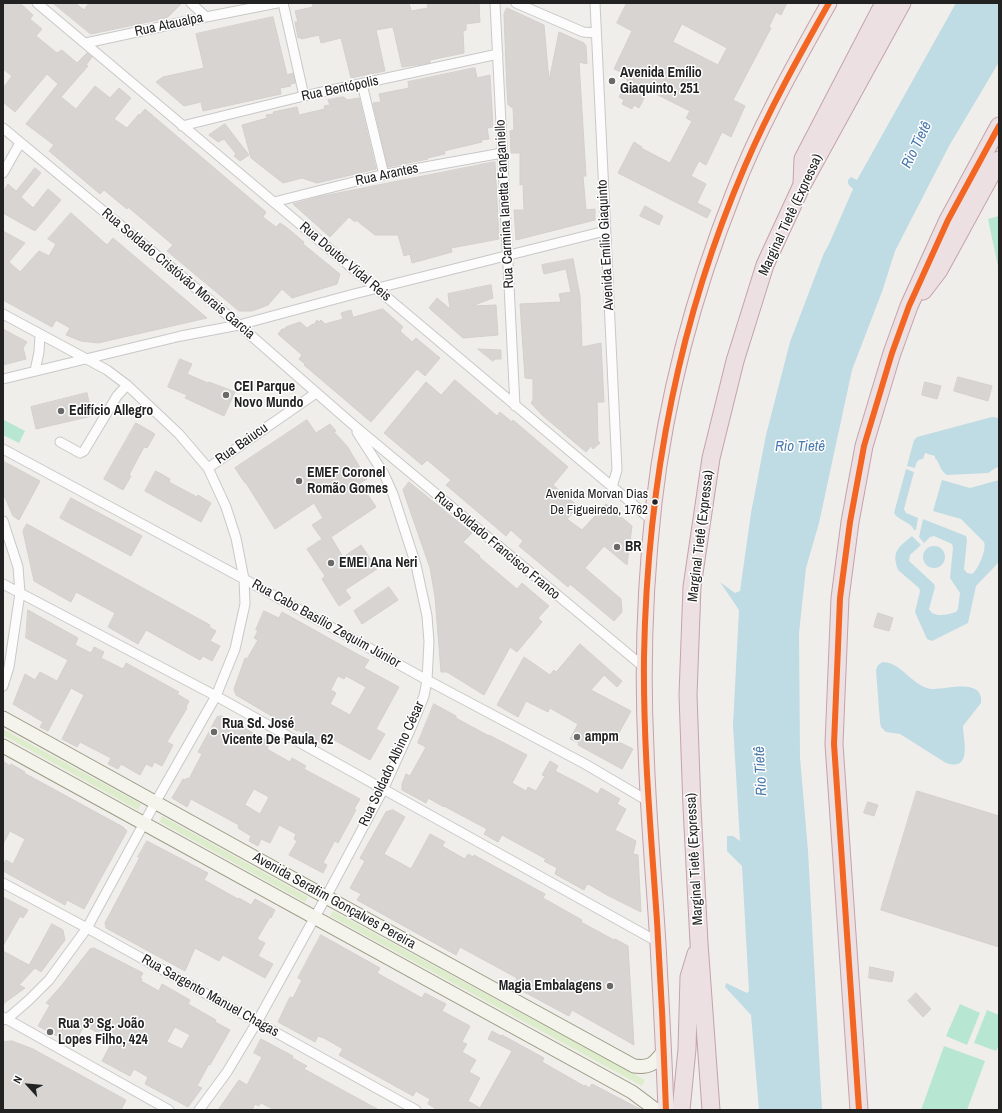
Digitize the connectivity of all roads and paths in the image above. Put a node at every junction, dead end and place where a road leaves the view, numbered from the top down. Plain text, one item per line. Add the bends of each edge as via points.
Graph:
1 (37, 3) edge
2 (190, 3) edge
3 (277, 3) edge
4 (283, 3) edge
5 (495, 3) edge
6 (516, 3) edge
7 (595, 3) edge
8 (829, 3) edge
9 (837, 3) edge
10 (884, 3) edge
11 (902, 3) edge
12 (206, 17) junction
13 (596, 33) junction
14 (813, 33) junction
15 (86, 44) junction
16 (498, 54) junction
17 (362, 84) junction
18 (304, 96) junction
19 (182, 126) junction
20 (999, 126) edge
21 (3, 128) edge
22 (20, 143) junction
23 (502, 153) junction
24 (999, 160) edge
25 (3, 173) edge
26 (384, 175) junction
27 (801, 187) junction
28 (274, 202) junction
29 (605, 231) junction
30 (507, 255) junction
31 (376, 288) junction
32 (910, 306) junction
33 (3, 314) edge
34 (239, 325) junction
35 (40, 335) junction
36 (88, 358) junction
37 (35, 371) junction
38 (3, 379) edge
39 (127, 385) junction
40 (316, 393) junction
41 (515, 406) junction
42 (350, 423) junction
43 (60, 442) dead end
44 (3, 449) edge
45 (208, 468) junction
46 (612, 487) junction
47 (3, 521) edge
48 (652, 521) junction
49 (244, 579) junction
50 (3, 584) edge
51 (20, 593) junction
52 (645, 668) junction
53 (427, 680) junction
54 (3, 686) edge
55 (216, 696) junction
56 (3, 718) edge
57 (3, 746) edge
58 (383, 790) junction
59 (155, 802) junction
60 (648, 802) junction
61 (144, 823) junction
62 (3, 883) edge
63 (326, 897) junction
64 (314, 918) junction
65 (87, 928) junction
66 (658, 942) junction
67 (699, 942) junction
68 (4, 1019) edge
69 (257, 1022) junction
70 (664, 1052) junction
71 (170, 1110) edge
72 (199, 1110) edge
73 (416, 1110) edge
74 (656, 1110) edge
75 (666, 1110) edge
76 (681, 1110) edge
77 (711, 1110) edge
78 (859, 1110) edge

1 - 15 street, Rua Doutor Vidal Reis
2 - 12 street
3 - 12 street, Rua Ataualpa
4 - 18 street
5 - 16 street, Rua Carmina Ianetta Fanganiello
6 - 13 street via 583,32
7 - 13 street, Avenida Emílio Giaquinto
8 - 14 highway
9 - 14 highway
10 - 27 highway via 803,159
11 - 27 highway, Marginal Tietê (Expressa)
12 - 15 street, Rua Ataualpa
13 - 29 street, Avenida Emílio Giaquinto
14 - 48 highway via 734,191 708,262 669,408
15 - 19 street, Rua Doutor Vidal Reis
16 - 17 street, Rua Bentópolis
16 - 23 street, Rua Carmina Ianetta Fanganiello
17 - 18 street, Rua Bentópolis
17 - 26 street
18 - 19 street, Rua Bentópolis
19 - 28 street, Rua Doutor Vidal Reis
20 - 32 highway via 948,220
21 - 22 street, Rua Soldado Cristóvão Morais Garcia
22 - 25 street
22 - 34 street, Rua Soldado Cristóvão Morais Garcia
23 - 26 street, Rua Arantes
23 - 30 street, Rua Carmina Ianetta Fanganiello
24 - 32 highway via 939,270
26 - 28 street, Rua Arantes
27 - 67 highway, Marginal Tietê (Expressa) via 765,265 735,361 711,458 694,579 688,695
28 - 31 street, Rua Doutor Vidal Reis
29 - 30 street
29 - 46 street, Avenida Emílio Giaquinto via 617,470
30 - 31 street
30 - 41 street, Rua Carmina Ianetta Fanganiello
31 - 34 street
31 - 41 street, Rua Doutor Vidal Reis
32 - 78 highway via 892,353 864,446 840,598 834,744
33 - 35 street
34 - 36 street
34 - 40 street, Rua Soldado Cristóvão Morais Garcia
35 - 36 street
35 - 37 street
36 - 37 street
36 - 39 street
37 - 38 street
39 - 43 street via 117,396 82,453
39 - 45 street via 179,434
40 - 42 street, Rua Soldado Cristóvão Morais Garcia
40 - 45 street, Rua Baiucu
41 - 46 street, Rua Doutor Vidal Reis
42 - 52 street, Rua Soldado Francisco Franco
42 - 53 street, Rua Soldado Albino César via 384,474 416,565 427,616
44 - 49 street, Rua Cabo Basílio Zequim Júnior
45 - 49 street via 226,507 236,538
46 - 48 street, Rua Doutor Vidal Reis
47 - 51 street via 18,567
48 - 52 highway
49 - 53 street, Rua Cabo Basílio Zequim Júnior
49 - 55 street via 245,604 235,649
50 - 51 street
51 - 54 street via 9,666
51 - 55 street
52 - 60 highway
53 - 58 street, Rua Soldado Albino César via 414,722
53 - 60 street, Rua Cabo Basílio Zequim Júnior via 585,764
55 - 58 street
55 - 59 street
56 - 59 main road, Avenida Serafim Gonçalves Pereira
57 - 61 main road, Avenida Serafim Gonçalves Pereira
58 - 63 street, Rua Soldado Albino César
58 - 66 street
59 - 61 street
59 - 63 main road, Avenida Serafim Gonçalves Pereira
60 - 66 highway
61 - 64 main road, Avenida Serafim Gonçalves Pereira
61 - 65 street
62 - 65 street, Rua Sargento Manuel Chagas
63 - 64 street, Rua Soldado Albino César
63 - 70 main road, Avenida Serafim Gonçalves Pereira via 634,1066 650,1066
64 - 69 street, Rua Soldado Albino César
64 - 74 main road, Avenida Serafim Gonçalves Pereira via 632,1092
65 - 68 street via 49,980 29,1000
65 - 69 street, Rua Sargento Manuel Chagas
66 - 70 highway
67 - 76 highway via 689,977 687,1049
67 - 77 highway, Marginal Tietê (Expressa)
68 - 71 street
69 - 72 street, Rua Soldado Albino César via 227,1072
69 - 73 street, Rua Sargento Manuel Chagas
70 - 75 highway

